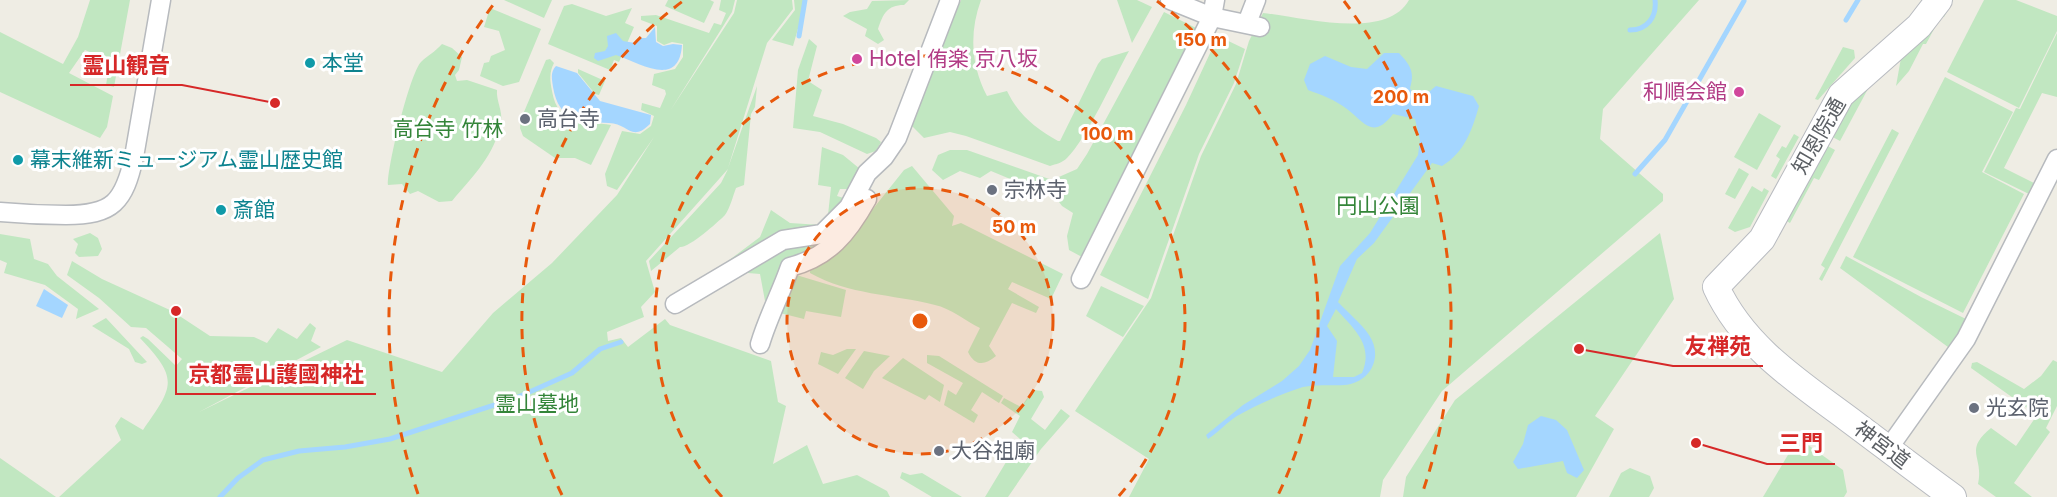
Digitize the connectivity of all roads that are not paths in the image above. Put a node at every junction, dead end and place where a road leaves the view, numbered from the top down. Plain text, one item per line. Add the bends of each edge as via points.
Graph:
1 (161, 0) edge
2 (950, 0) edge
3 (1170, 0) edge
4 (1256, 0) edge
5 (1940, 0) edge
6 (1213, 8) edge
7 (2057, 159) edge
8 (874, 165) junction
9 (0, 212) edge
10 (1081, 279) dead end
11 (1716, 287) joint
12 (675, 304) dead end
13 (760, 344) dead end
14 (1888, 449) junction
15 (1953, 497) edge

1 - 9 street via 130,176 119,198 104,211 86,215
2 - 8 street via 897,138
3 - 6 street
4 - 6 street via 1254,25
5 - 11 street, 知恩院通 via 1919,26 1841,95 1765,233
6 - 10 street
7 - 14 street via 1971,331
8 - 12 street via 849,207 822,234 783,240
8 - 13 street via 870,194 853,224 823,254 790,267
11 - 14 street, 神宮道 via 1752,342
14 - 15 street, 神宮道

